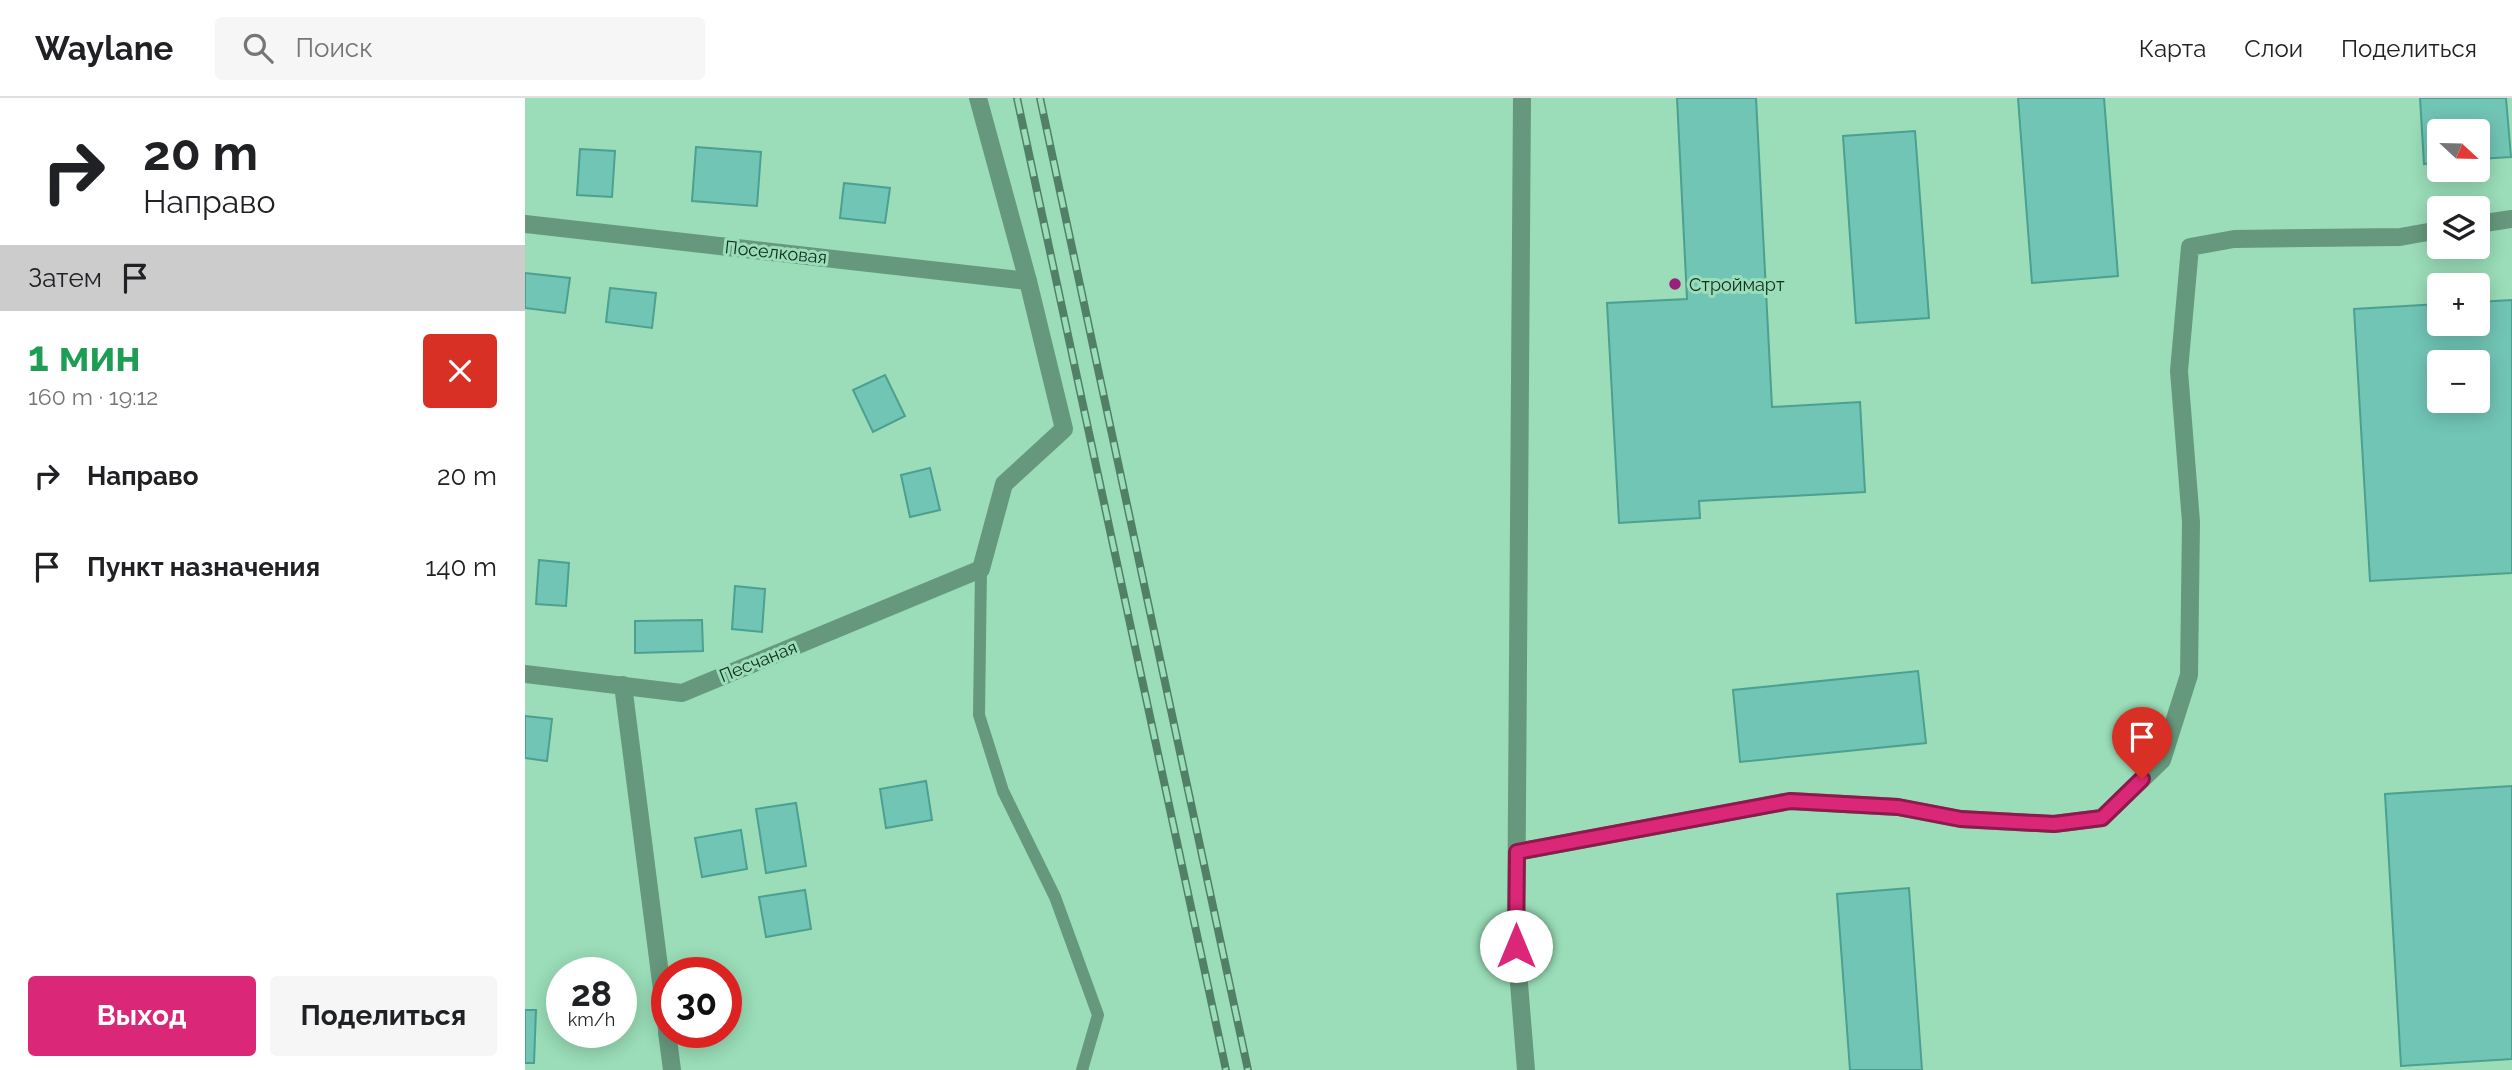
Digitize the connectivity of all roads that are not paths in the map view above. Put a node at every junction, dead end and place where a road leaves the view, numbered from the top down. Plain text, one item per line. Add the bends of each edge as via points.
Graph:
1 (978, 98) edge
2 (1522, 98) edge
3 (2512, 219) edge
4 (2490, 222) edge
5 (525, 224) edge
6 (2427, 232) edge
7 (1028, 281) junction
8 (981, 569) junction
9 (525, 674) edge
10 (623, 685) junction
11 (1517, 852) junction
12 (658, 957) edge
13 (669, 1048) edge
14 (672, 1070) edge
15 (1082, 1070) edge
16 (1526, 1070) edge

1 - 7 street
2 - 11 street
3 - 4 street
5 - 7 street, Поселковая
6 - 11 street via 2400,237 2234,239 2190,247 2179,371 2191,522 2189,674 2162,760 2102,818 2040,824 1961,819 1898,807 1790,801
7 - 8 street via 1064,429 1004,484
8 - 10 street, Песчаная via 683,693
8 - 15 lane via 979,715 1003,791 1055,897 1098,1015
9 - 10 street, Песчаная
10 - 12 street
11 - 16 street via 1516,946
13 - 14 street

